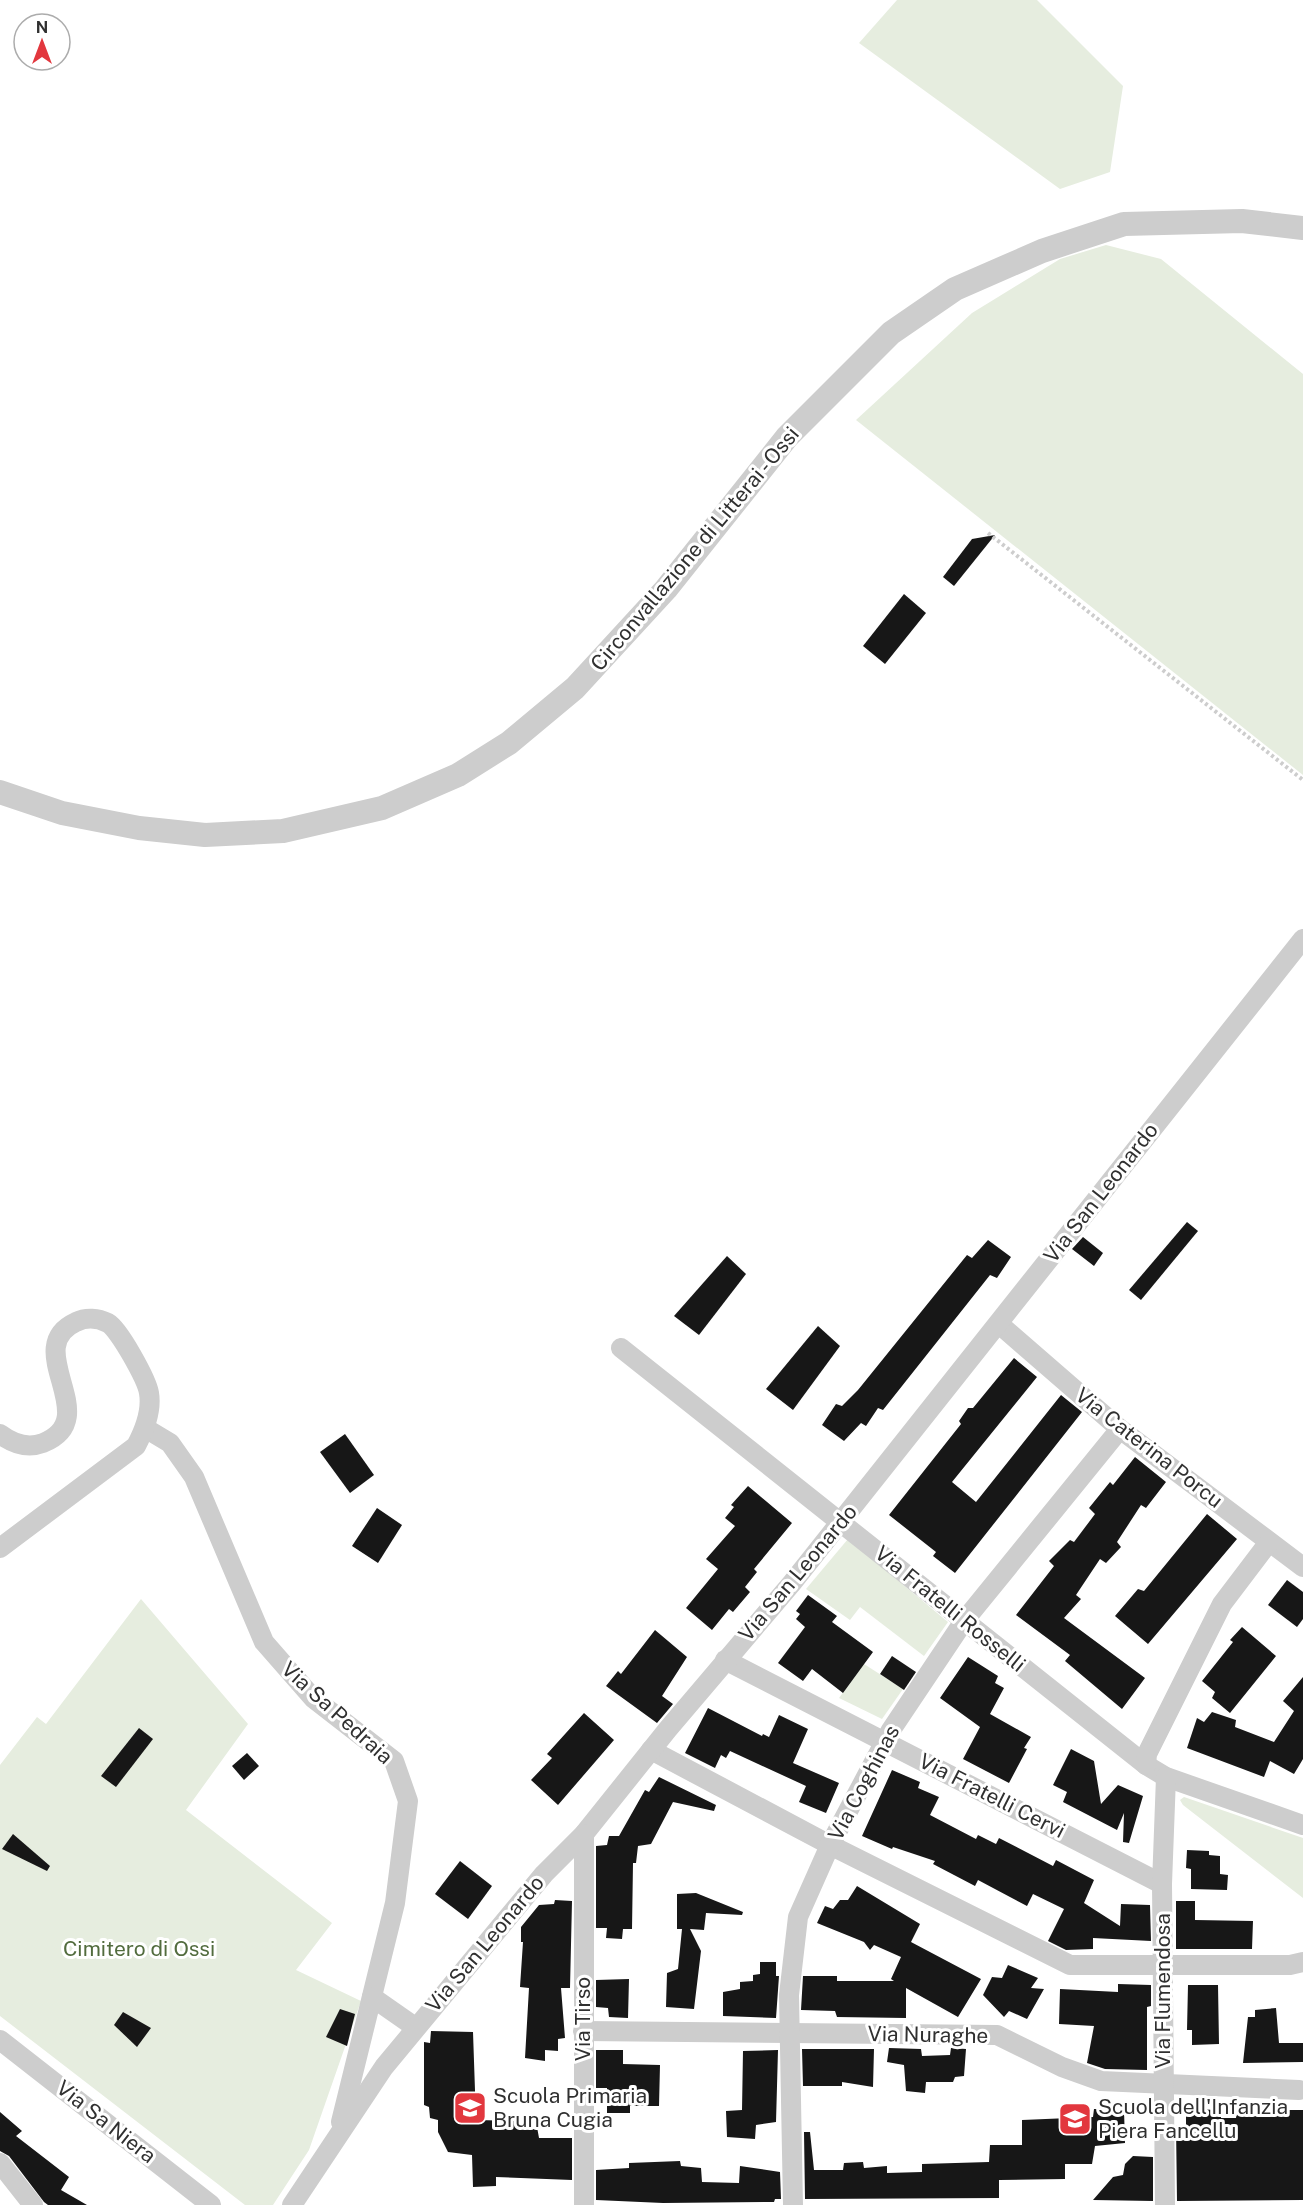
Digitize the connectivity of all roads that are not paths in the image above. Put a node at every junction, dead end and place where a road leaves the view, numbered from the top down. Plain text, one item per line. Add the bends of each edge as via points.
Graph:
1 (1303, 228) edge
2 (0, 792) edge
3 (1303, 939) edge
4 (999, 1324) junction
5 (621, 1348) dead end
6 (145, 1428) junction
7 (1120, 1429) junction
8 (0, 1434) edge
9 (841, 1521) junction
10 (1269, 1542) junction
11 (0, 1548) edge
12 (1303, 1567) edge
13 (964, 1621) junction
14 (725, 1660) junction
15 (885, 1740) junction
16 (651, 1750) junction
17 (1146, 1765) junction
18 (1166, 1777) junction
19 (1303, 1825) edge
20 (584, 1834) junction
21 (830, 1845) junction
22 (1162, 1884) junction
23 (1303, 1962) edge
24 (1163, 1964) junction
25 (372, 1997) junction
26 (416, 2027) junction
27 (583, 2031) junction
28 (790, 2034) junction
29 (0, 2040) edge
30 (1163, 2085) junction
31 (1299, 2090) dead end
32 (337, 2136) junction
33 (0, 2163) edge
34 (33, 2205) edge
35 (211, 2205) edge
36 (292, 2205) edge
37 (584, 2205) edge
38 (793, 2205) edge
39 (1165, 2205) edge

1 - 2 street, Circonvallazione di Litterai - Ossi via 1242,221 1124,224 1042,251 955,289 891,333 788,437 666,589 575,688 509,743 447,780 382,808 283,831 205,835 139,828 62,813
3 - 4 street, Via San Leonardo
4 - 7 street, Via Caterina Porcu
4 - 9 street, Via San Leonardo
5 - 9 street, Via Fratelli Rosselli
6 - 8 street via 149,1393 122,1336 109,1323 82,1319 67,1328 56,1344 56,1366 68,1400 68,1411 58,1432 49,1440 26,1446
6 - 11 street via 135,1446
6 - 25 street, Via Sa Pedraia via 170,1443 194,1477 264,1641 276,1659 313,1698 394,1761 408,1801 396,1892
7 - 10 street, Via Caterina Porcu
7 - 13 street, Via Coghinas
9 - 13 street, Via Fratelli Rosselli
9 - 14 street, Via San Leonardo
10 - 12 street, Via Caterina Porcu
10 - 17 street via 1222,1604 1147,1754
13 - 15 street, Via Coghinas
13 - 17 street, Via Fratelli Rosselli
14 - 15 street, Via Fratelli Cervi
14 - 16 street, Via San Leonardo
15 - 21 street, Via Coghinas
15 - 22 street, Via Fratelli Cervi
16 - 20 street, Via San Leonardo
16 - 21 street
17 - 18 street, Via Fratelli Rosselli
18 - 19 street, Via Fratelli Rosselli
18 - 22 street, Via Flumendosa
20 - 26 street, Via San Leonardo via 543,1874
20 - 27 street, Via Tirso
21 - 24 street via 1070,1965
21 - 28 street, Via Coghinas via 798,1917 789,1995
22 - 24 street, Via Flumendosa
23 - 24 street
24 - 30 street, Via Flumendosa
25 - 26 street
25 - 32 street, Via Sa Pedraia
26 - 32 street, Via San Leonardo
27 - 28 street, Via Nuraghe
27 - 37 street, Via Tirso
28 - 30 street, Via Nuraghe via 997,2035 1101,2081
28 - 38 street, Via Coghinas
29 - 35 street, Via Sa Niera
30 - 31 street, Via Nuraghe
30 - 39 street, Via Flumendosa
32 - 36 street, Via San Leonardo
33 - 34 street

